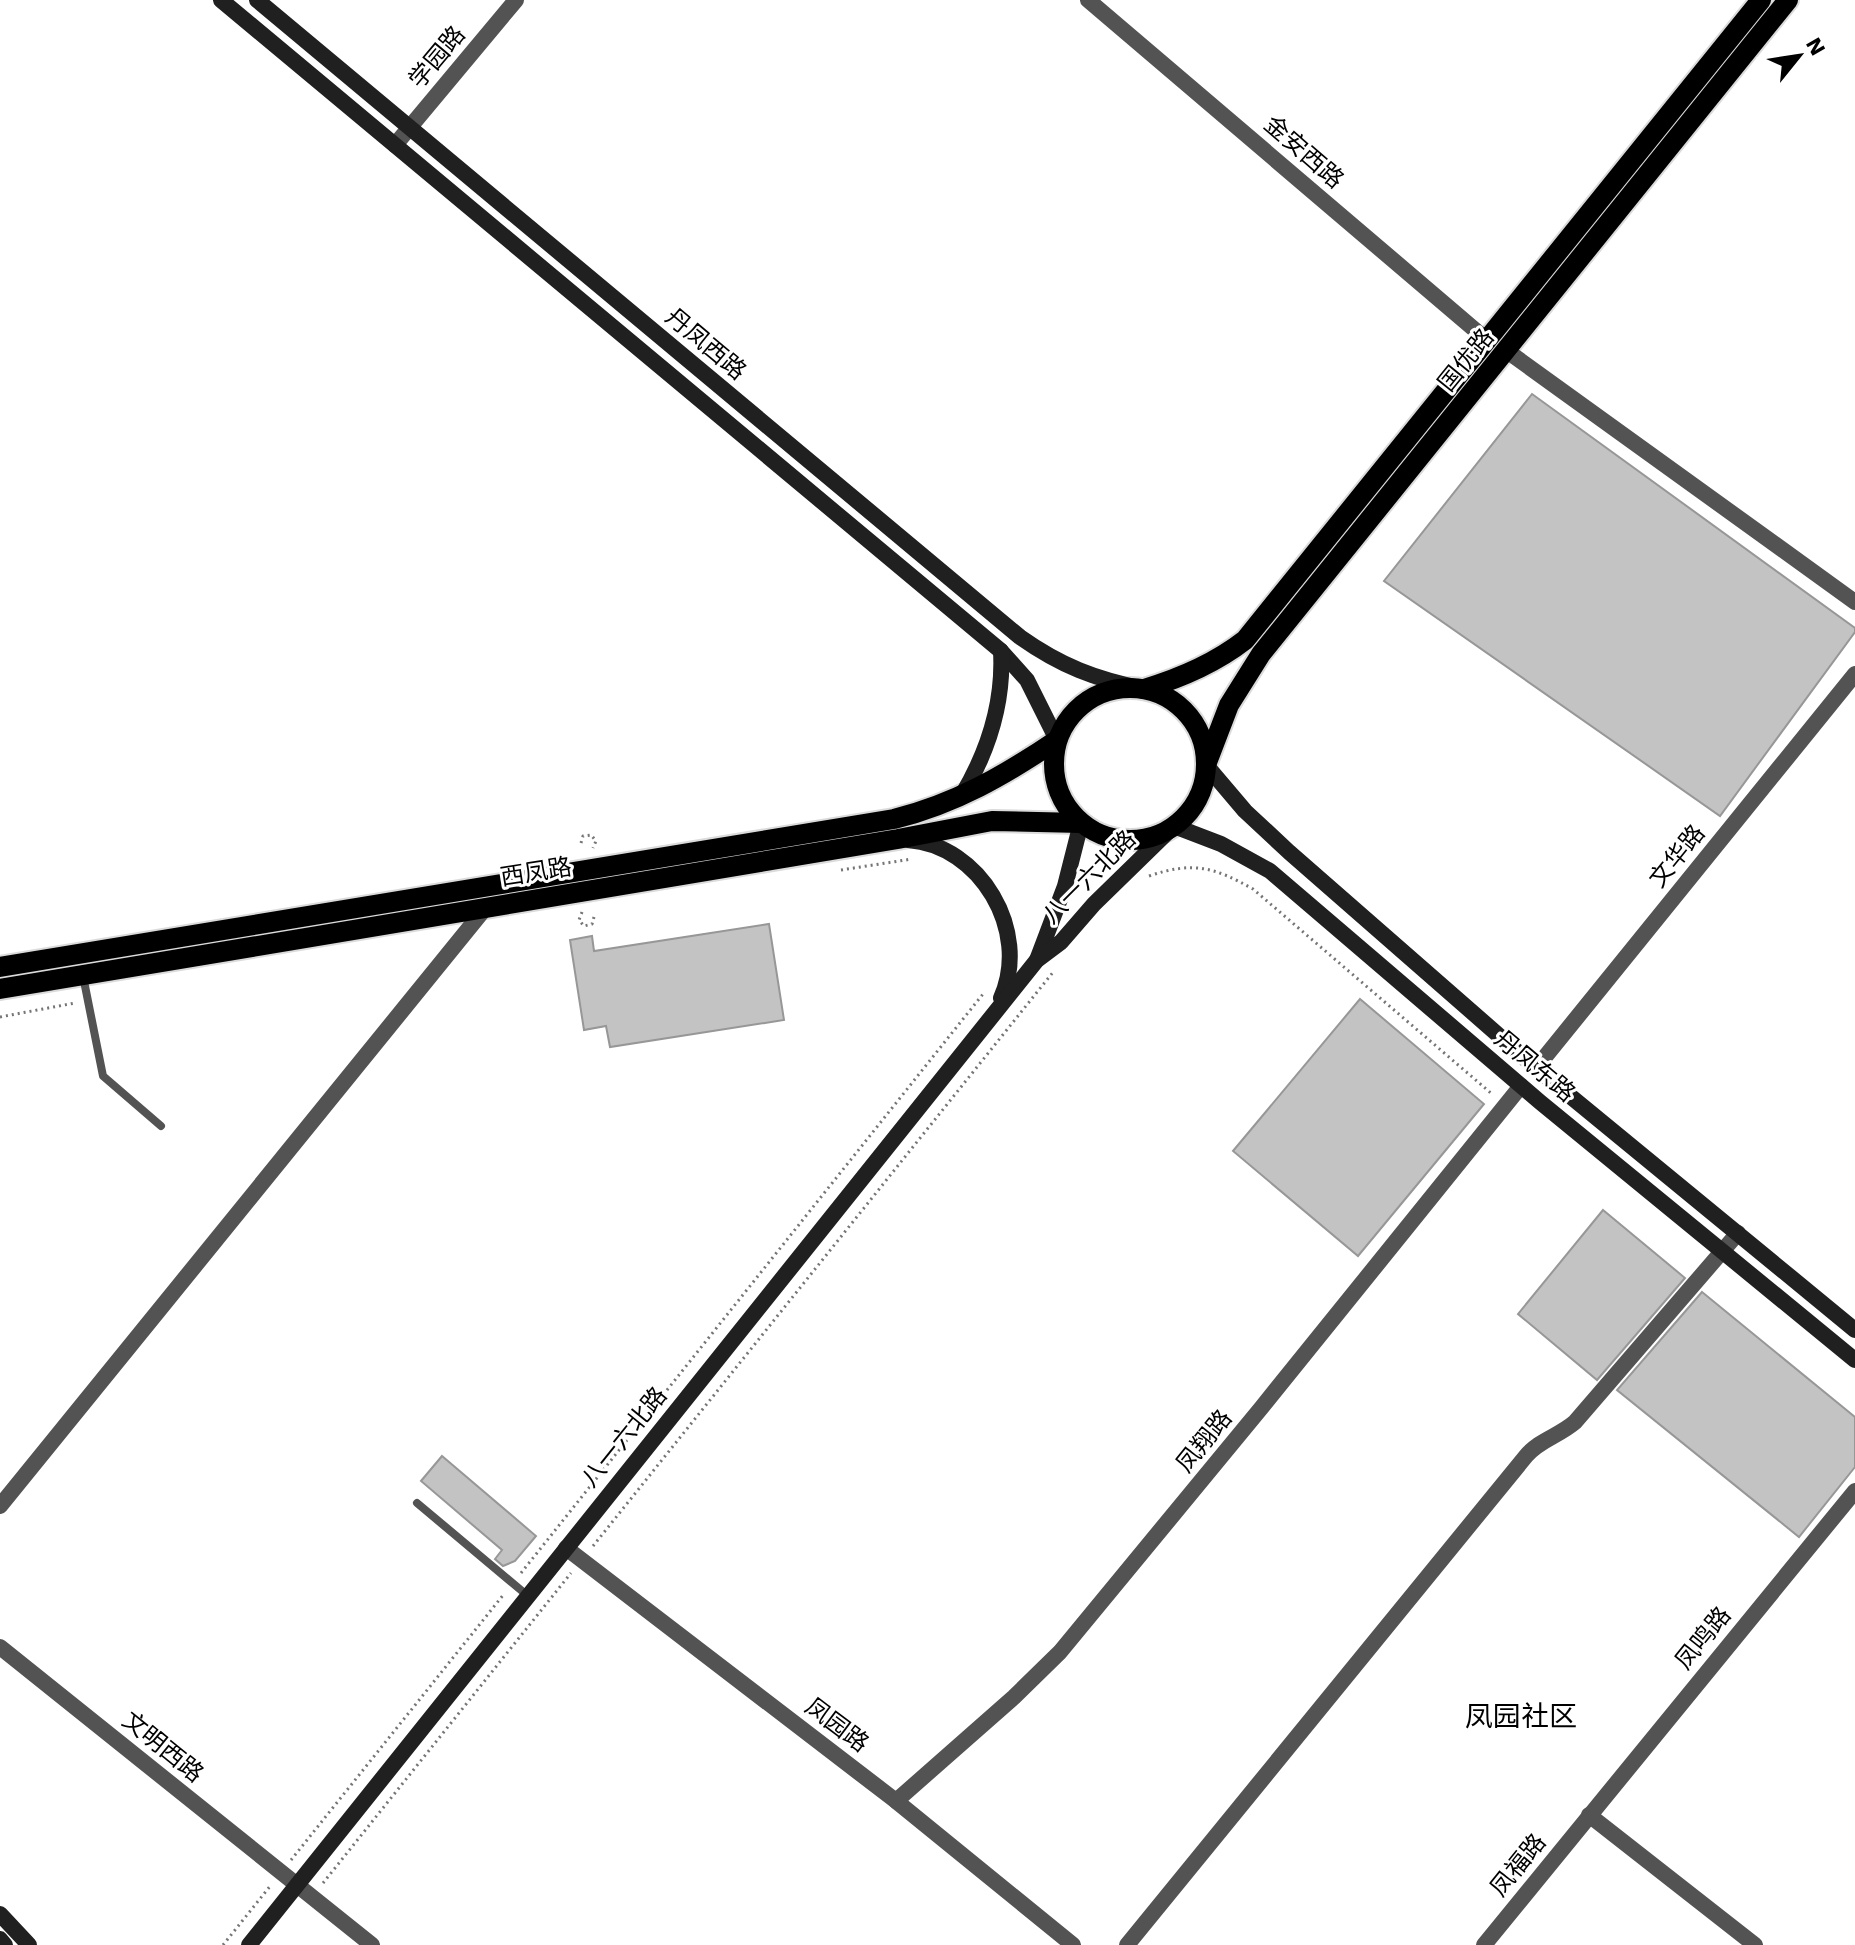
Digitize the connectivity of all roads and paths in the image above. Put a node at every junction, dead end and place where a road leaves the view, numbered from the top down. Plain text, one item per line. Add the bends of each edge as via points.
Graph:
1 (221, 0) edge
2 (257, 0) edge
3 (516, 0) edge
4 (1088, 0) edge
5 (1761, 0) edge
6 (1788, 0) edge
7 (410, 128) junction
8 (395, 145) junction
9 (1488, 341) junction
10 (1507, 351) junction
11 (1855, 602) edge
12 (1001, 651) junction
13 (1855, 674) edge
14 (1144, 689) junction
15 (1057, 740) junction
16 (1206, 765) junction
17 (961, 798) junction
18 (1081, 823) junction
19 (1174, 826) junction
20 (898, 839) junction
21 (581, 843) dead end
22 (591, 849) dead end
23 (921, 860) dead end
24 (833, 871) dead end
25 (1147, 877) dead end
26 (487, 906) junction
27 (585, 911) dead end
28 (594, 917) dead end
29 (1037, 960) junction
30 (1060, 962) dead end
31 (0, 967) edge
32 (83, 975) junction
33 (0, 989) edge
34 (985, 991) dead end
35 (88, 1001) junction
36 (993, 1015) junction
37 (0, 1017) edge
38 (1536, 1068) junction
39 (1521, 1086) junction
40 (1505, 1105) junction
41 (161, 1126) dead end
42 (1738, 1233) junction
43 (1722, 1251) junction
44 (1855, 1330) edge
45 (1855, 1360) edge
46 (1855, 1491) edge
47 (417, 1503) dead end
48 (0, 1506) edge
49 (566, 1548) junction
50 (582, 1560) junction
51 (513, 1583) junction
52 (528, 1596) junction
53 (0, 1647) edge
54 (896, 1801) junction
55 (1589, 1815) junction
56 (281, 1872) junction
57 (297, 1885) junction
58 (312, 1897) junction
59 (0, 1914) edge
60 (0, 1939) edge
61 (5, 1945) edge
62 (29, 1945) edge
63 (223, 1945) edge
64 (249, 1945) edge
65 (372, 1945) edge
66 (1073, 1945) edge
67 (1127, 1945) edge
68 (1484, 1945) edge
69 (1755, 1945) edge

1 - 8 main road, 丹凤西路
2 - 7 main road, 丹凤西路
3 - 7 street, 学园路
4 - 9 street, 金安西路
5 - 9 main road, 国优路
6 - 10 main road, 国优路
7 - 8 street, 学园路
7 - 14 main road, 丹凤西路 via 1020,637 1050,659 1090,676
8 - 12 main road, 丹凤西路
9 - 14 main road, 国优路 via 1245,640 1199,670
10 - 11 street
10 - 16 main road, 国优路 via 1261,654 1229,705
12 - 15 main road, 丹凤西路 via 1027,680
12 - 17 main road via 993,727
13 - 38 street, 文华路
14 - 15 main road via 1122,688 1091,699 1067,721
14 - 16 main road via 1181,708 1203,744
15 - 17 main road, 西凤路
15 - 18 main road via 1054,776 1068,809
16 - 19 main road via 1191,810
16 - 38 main road, 丹凤东路 via 1289,852
17 - 31 main road, 西凤路 via 870,824
18 - 19 main road via 1117,840 1157,836
18 - 20 main road, 西凤路 via 992,821
18 - 29 main road, 八一六北路 via 1065,886
19 - 29 main road, 八一六北路
19 - 39 main road, 丹凤东路 via 1270,871
20 - 26 main road, 西凤路
20 - 36 main road via 952,853 971,867 993,896 1009,952 1005,988
21 - 22 path via 585,835 593,836 597,843
23 - 24 path
25 - 40 path via 1198,866 1253,889
26 - 32 main road, 西凤路
26 - 48 street
27 - 28 path via 579,918 582,925 590,925
29 - 36 main road, 八一六北路
30 - 50 path
32 - 33 main road, 西凤路
32 - 35 lane
34 - 51 path
35 - 37 path
35 - 41 lane via 103,1076
36 - 49 main road, 八一六北路
38 - 42 main road, 丹凤东路
39 - 40 street, 凤翔路
39 - 43 main road, 丹凤东路
40 - 54 street, 凤翔路 via 1060,1652
42 - 43 street
42 - 44 main road, 丹凤东路
43 - 45 main road, 丹凤东路
43 - 67 street via 1575,1422 1526,1456
46 - 55 street, 凤鸣路
47 - 51 lane
49 - 50 street, 凤园路
49 - 52 main road, 八一六北路
50 - 54 street, 凤园路
50 - 58 path
51 - 52 lane
51 - 56 path
52 - 57 main road, 八一六北路
53 - 56 street, 文明西路
54 - 66 street, 凤园路
55 - 68 street, 凤福路
55 - 69 street
56 - 57 street, 文明西路
56 - 63 path
57 - 58 street, 文明西路
57 - 64 main road, 八一六北路
58 - 65 street, 文明西路
59 - 62 main road
60 - 61 main road

